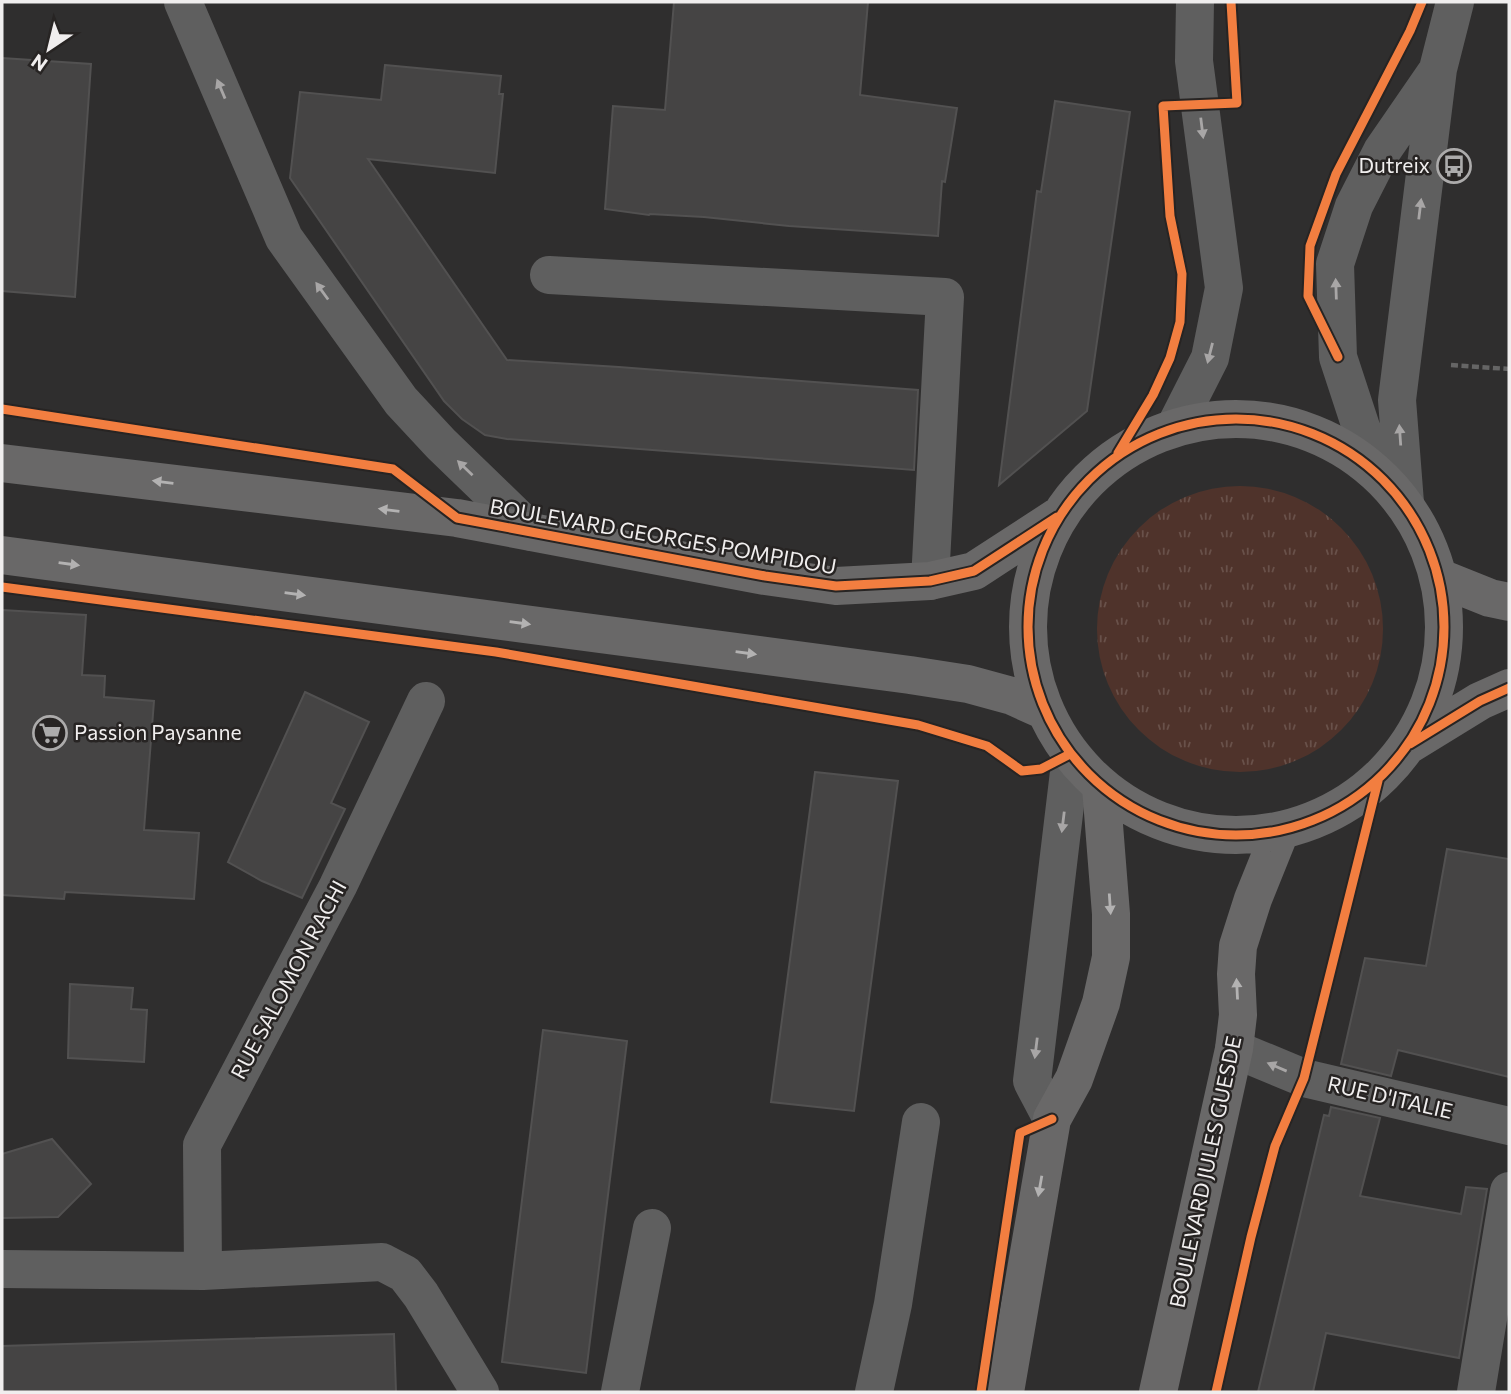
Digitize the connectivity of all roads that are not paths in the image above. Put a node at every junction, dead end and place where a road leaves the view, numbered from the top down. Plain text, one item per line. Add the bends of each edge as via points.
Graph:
1 (183, 2) edge
2 (1195, 2) edge
3 (1455, 2) edge
4 (1438, 69) junction
5 (549, 275) dead end
6 (1176, 425) junction
7 (2, 463) edge
8 (1375, 471) junction
9 (1405, 503) junction
10 (1057, 517) junction
11 (532, 532) junction
12 (2, 555) edge
13 (1440, 578) junction
14 (930, 581) junction
15 (1509, 602) edge
16 (1509, 688) edge
17 (426, 701) dead end
18 (1043, 710) junction
19 (1410, 744) junction
20 (1070, 754) junction
21 (1101, 787) junction
22 (1280, 832) junction
23 (1234, 1049) junction
24 (1052, 1119) junction
25 (921, 1122) dead end
26 (1509, 1126) edge
27 (1509, 1191) edge
28 (652, 1228) dead end
29 (2, 1269) edge
30 (203, 1271) junction
31 (480, 1392) edge
32 (620, 1392) edge
33 (874, 1392) edge
34 (1005, 1392) edge
35 (1158, 1392) edge
36 (1476, 1392) edge

11 -> 1 street via 401,401 284,238
2 -> 6 street via 1194,61 1224,288 1210,358
3 - 4 street
8 -> 4 street via 1338,357 1335,264 1354,205
9 -> 4 street via 1397,400
5 - 14 street via 945,297
6 - 8 main road, BOULEVARD GEORGES POMPIDOU via 1228,417 1282,422 1332,440
6 - 10 main road, BOULEVARD GEORGES POMPIDOU via 1118,453 1084,482
11 -> 7 main road, BOULEVARD GEORGES POMPIDOU via 457,518
8 - 9 main road, BOULEVARD GEORGES POMPIDOU
9 - 13 main road, BOULEVARD GEORGES POMPIDOU via 1426,539
10 - 14 main road, BOULEVARD GEORGES POMPIDOU via 974,571
10 - 18 main road, BOULEVARD GEORGES POMPIDOU via 1036,563 1027,612 1030,661
11 - 14 main road, BOULEVARD GEORGES POMPIDOU via 836,586
12 -> 18 main road via 909,675 968,684
13 - 15 main road
13 - 19 main road, BOULEVARD GEORGES POMPIDOU via 1446,635 1436,692
16 - 19 main road, BOULEVARD GEORGES POMPIDOU
17 - 30 street, RUE SALOMON RACHI via 338,886 202,1146
18 - 20 main road, BOULEVARD GEORGES POMPIDOU
19 - 22 main road, BOULEVARD GEORGES POMPIDOU via 1378,781 1332,813
20 - 21 main road, BOULEVARD GEORGES POMPIDOU
20 -> 24 street via 1032,1080
21 - 22 main road, BOULEVARD GEORGES POMPIDOU via 1155,820 1217,835
21 -> 24 main road via 1111,957 1101,1003 1074,1079
23 -> 22 main road, BOULEVARD JULES GUESDE via 1238,946
26 -> 23 street, RUE D'ITALIE via 1304,1078
23 - 35 main road, BOULEVARD JULES GUESDE
24 -> 34 main road
25 - 33 street via 893,1304
27 - 36 street
28 - 32 street
29 - 30 street
30 - 31 street via 382,1262 405,1274 421,1295

